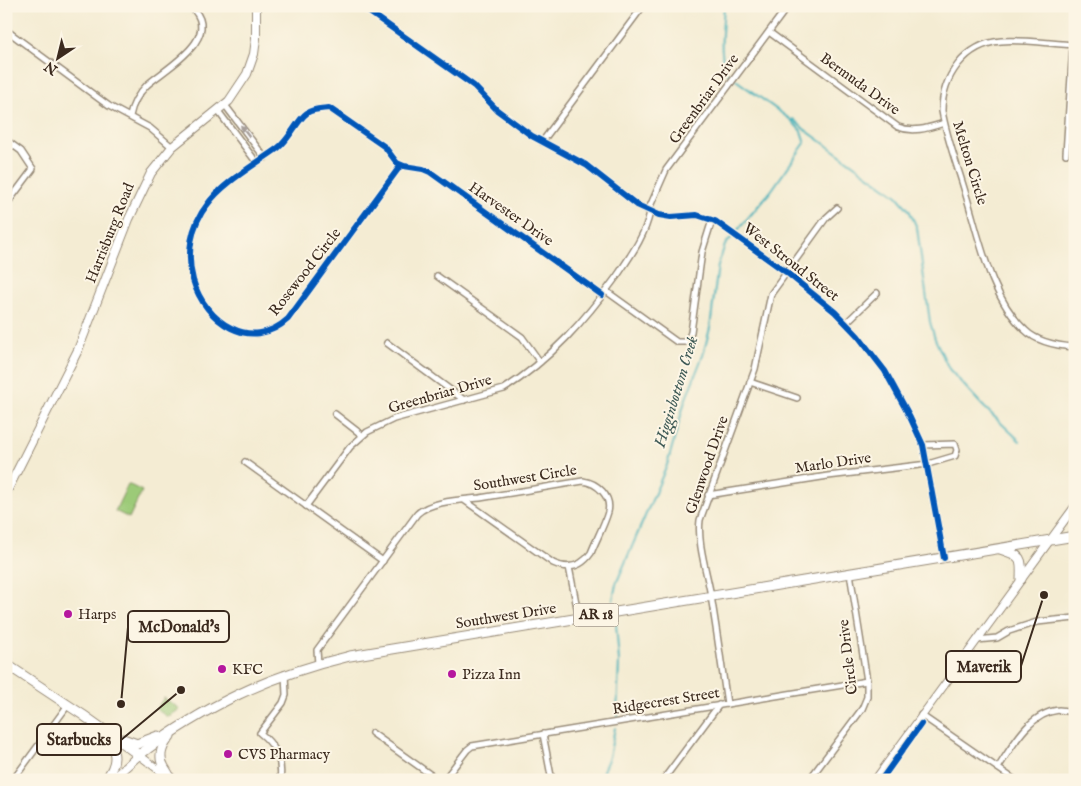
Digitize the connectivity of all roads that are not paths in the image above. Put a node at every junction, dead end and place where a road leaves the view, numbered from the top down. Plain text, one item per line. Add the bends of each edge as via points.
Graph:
1 (190, 6) edge
2 (256, 6) edge
3 (360, 6) edge
4 (643, 6) edge
5 (788, 6) edge
6 (6, 30) edge
7 (769, 32) junction
8 (1074, 45) edge
9 (225, 105) junction
10 (218, 111) junction
11 (130, 116) junction
12 (944, 123) junction
13 (6, 140) edge
14 (542, 142) junction
15 (172, 147) junction
16 (1066, 154) dead end
17 (265, 158) junction
18 (257, 163) junction
19 (401, 165) junction
20 (6, 205) edge
21 (836, 208) dead end
22 (649, 211) junction
23 (712, 220) junction
24 (786, 272) junction
25 (437, 276) dead end
26 (877, 292) dead end
27 (604, 293) junction
28 (846, 323) junction
29 (388, 343) dead end
30 (1075, 347) edge
31 (540, 362) junction
32 (750, 382) junction
33 (797, 398) dead end
34 (464, 400) junction
35 (335, 414) dead end
36 (362, 435) junction
37 (923, 445) junction
38 (245, 462) dead end
39 (928, 464) junction
40 (6, 493) edge
41 (708, 495) junction
42 (464, 500) junction
43 (306, 506) junction
44 (1075, 506) edge
45 (1075, 536) edge
46 (1049, 540) junction
47 (998, 548) junction
48 (944, 558) junction
49 (382, 561) junction
50 (569, 567) junction
51 (850, 573) junction
52 (1021, 579) junction
53 (711, 596) junction
54 (579, 618) junction
55 (1075, 618) edge
56 (976, 640) junction
57 (6, 664) edge
58 (318, 664) junction
59 (285, 674) junction
60 (867, 681) junction
61 (727, 704) junction
62 (68, 705) junction
63 (719, 705) junction
64 (1075, 713) edge
65 (83, 715) junction
66 (922, 715) junction
67 (174, 730) junction
68 (372, 733) dead end
69 (543, 734) junction
70 (112, 736) junction
71 (139, 755) junction
72 (998, 768) junction
73 (551, 776) dead end
74 (172, 779) edge
75 (13, 780) edge
76 (105, 780) edge
77 (111, 780) edge
78 (280, 780) edge
79 (438, 780) edge
80 (444, 780) edge
81 (663, 780) edge
82 (779, 780) edge
83 (799, 780) edge
84 (809, 780) edge
85 (875, 780) edge
86 (1015, 780) edge

1 - 11 street via 199,21 196,41 182,59 141,92
2 - 9 main road, Harrisburg Road via 256,39 251,65 243,83
3 - 14 street, West Stroud Street via 474,86 497,110
4 - 14 street
5 - 7 street, Greenbriar Drive
6 - 11 street via 109,106
7 - 12 street, Bermuda Drive via 898,127 917,131
7 - 22 street, Greenbriar Drive via 666,170
8 - 12 street, Melton Circle via 1000,40 973,51 957,65 947,81 942,100
8 - 16 street
9 - 10 main road, Harrisburg Road
17 -> 9 street
10 - 15 main road, Harrisburg Road
10 - 18 street
11 - 15 street
12 - 30 street, Melton Circle via 1000,297 1028,333 1044,341
13 - 20 street via 21,151 33,169
14 - 22 street, West Stroud Street via 586,164
15 - 40 main road, Harrisburg Road via 152,173 135,204 78,350
17 - 18 street, Rosewood Circle
17 - 19 street, Rosewood Circle via 282,145 306,113 329,108 386,147
18 - 19 street, Rosewood Circle via 208,203 196,226 189,256 193,282 203,301 221,321 248,334 275,329 288,318
19 - 27 street, Harvester Drive via 430,172
21 - 24 street, Glenwood Drive
22 - 23 street, West Stroud Street via 671,217 698,216
22 - 27 street, Greenbriar Drive via 639,243
23 - 24 street, West Stroud Street
23 - 27 street, Harvester Drive via 702,252 691,332 685,342 677,342
24 - 28 street, West Stroud Street
24 - 32 street, Glenwood Drive via 770,294
25 - 31 street via 522,337
26 - 28 street
27 - 31 street, Greenbriar Drive via 578,327
28 - 37 street, West Stroud Street via 885,371
29 - 34 street
31 - 34 street, Greenbriar Drive via 504,389
32 - 33 street
32 - 41 street, Glenwood Drive
34 - 36 street, Greenbriar Drive via 388,421
35 - 36 street
36 - 43 street, Greenbriar Drive
37 - 39 street, West Stroud Street
37 - 39 street, Marlo Drive via 955,444 957,450 955,456
38 - 43 street
39 - 41 street, Marlo Drive
39 - 48 street, West Stroud Street
41 - 53 street, Glenwood Drive via 699,528
42 - 49 street, Southwest Circle via 431,505 422,510
42 - 50 street via 552,563
42 - 50 street, Southwest Circle via 583,481 592,483 605,495 608,511 590,553 581,563
43 - 49 street
44 - 46 street
45 - 46 main road, Southwest Drive / AR 18
46 - 47 main road, Southwest Drive / AR 18
46 - 52 street
47 - 48 main road, Southwest Drive / AR 18
47 - 52 main road via 1017,556 1022,565
48 - 51 main road, Southwest Drive / AR 18
49 - 58 street, Southwest Circle via 317,650
50 - 54 street
51 - 53 main road, Southwest Drive / AR 18
51 - 60 street, Circle Drive
52 - 56 street
53 - 54 main road, Southwest Drive / AR 18
53 - 61 street, Glenwood Drive
54 - 58 main road, Southwest Drive / AR 18
55 - 56 street via 1037,622 997,638
56 - 66 street
57 - 62 main road
58 - 59 main road, Southwest Drive / AR 18
59 - 67 main road, Southwest Drive / AR 18 via 214,705
59 - 78 street via 287,687 283,703 260,734 279,756
60 - 61 street, Ridgecrest Street
60 - 84 street, Circle Drive via 867,697 862,709
61 - 63 street, Ridgecrest Street
62 - 65 main road
62 - 75 street
63 - 69 street, Ridgecrest Street
63 - 81 street
64 - 72 street via 1059,710 1040,716 1026,727
65 - 70 main road
65 - 76 main road via 106,739 114,753 116,760
66 - 72 street
66 - 85 street
67 - 70 main road via 137,744
67 - 71 main road, Southwest Drive / AR 18
67 - 74 main road via 161,754 162,764
68 - 79 street
69 - 73 street
69 - 80 street, Ridgecrest Street via 470,747
70 - 71 main road
71 - 74 street
71 - 77 main road
72 - 86 street
82 - 83 street

